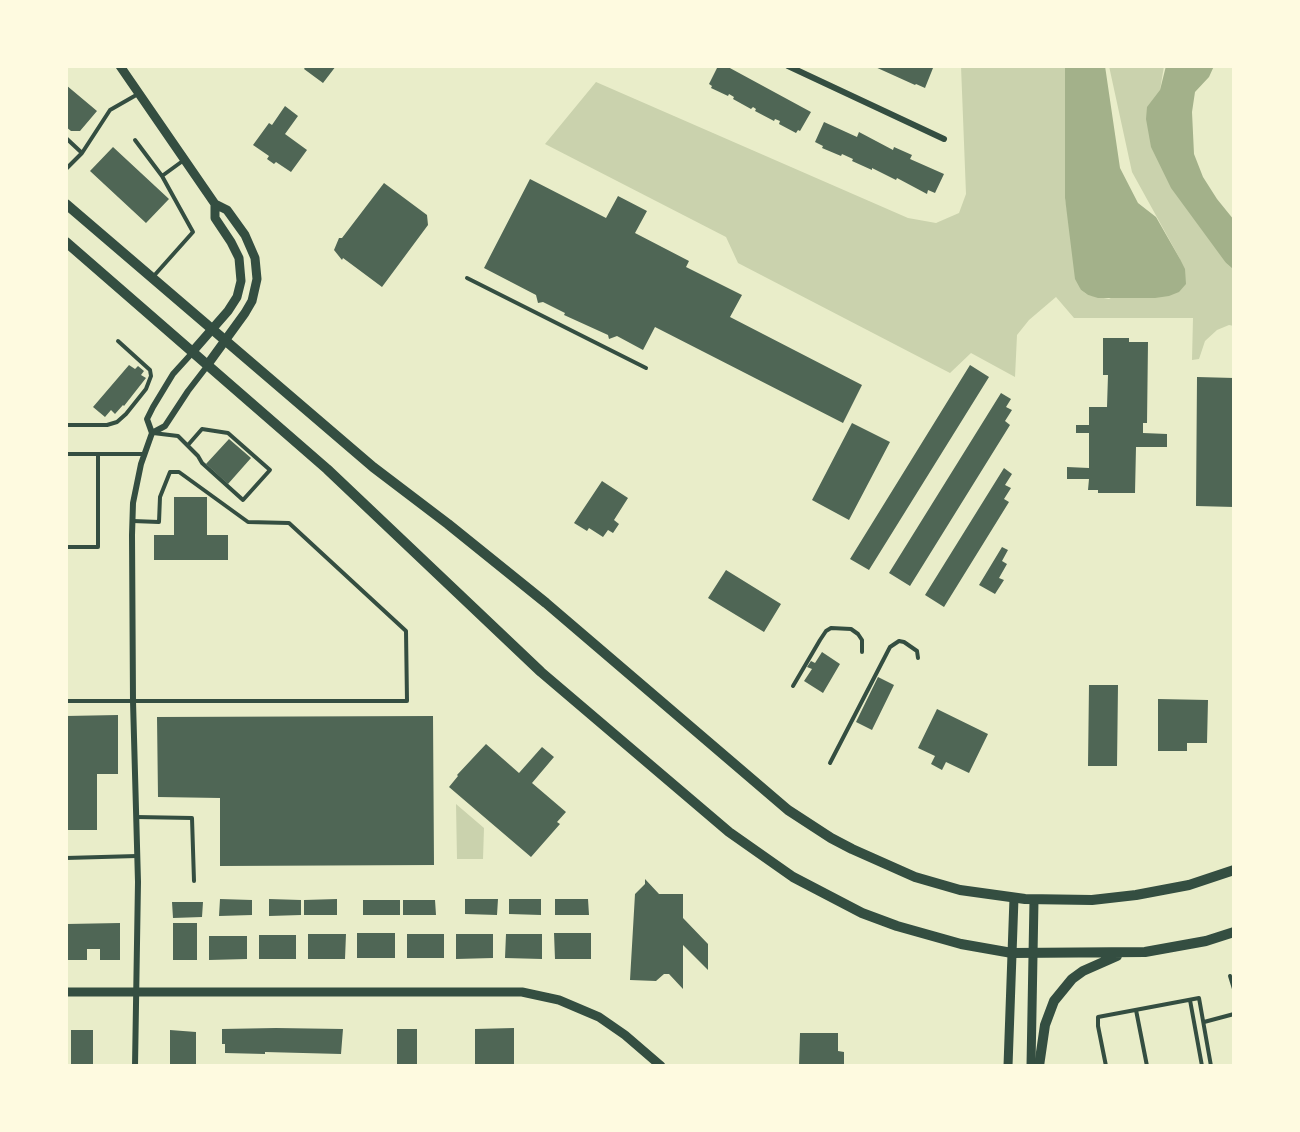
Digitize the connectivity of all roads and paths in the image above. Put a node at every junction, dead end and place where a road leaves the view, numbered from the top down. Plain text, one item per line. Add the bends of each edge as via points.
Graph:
1 (120, 66) edge
2 (788, 66) edge
3 (138, 93) junction
4 (66, 138) edge
5 (944, 139) dead end
6 (135, 140) dead end
7 (82, 153) junction
8 (184, 160) junction
9 (66, 169) edge
10 (162, 176) junction
11 (66, 204) edge
12 (214, 204) junction
13 (66, 242) edge
14 (152, 278) junction
15 (467, 278) dead end
16 (212, 330) junction
17 (118, 341) dead end
18 (225, 341) junction
19 (193, 351) junction
20 (208, 364) junction
21 (646, 368) dead end
22 (66, 425) edge
23 (152, 433) junction
24 (188, 445) junction
25 (66, 454) edge
26 (98, 454) junction
27 (144, 454) junction
28 (132, 521) junction
29 (66, 547) edge
30 (862, 652) dead end
31 (918, 658) dead end
32 (793, 686) dead end
33 (66, 701) edge
34 (133, 701) junction
35 (830, 763) dead end
36 (136, 817) junction
37 (137, 856) junction
38 (66, 858) edge
39 (1234, 870) edge
40 (194, 881) dead end
41 (1014, 898) junction
42 (1034, 900) junction
43 (1234, 932) edge
44 (1125, 952) junction
45 (1012, 953) junction
46 (1032, 953) junction
47 (1230, 976) dead end
48 (1234, 989) edge
49 (66, 992) edge
50 (135, 992) junction
51 (1190, 1000) junction
52 (1136, 1010) junction
53 (1234, 1014) edge
54 (1204, 1022) junction
55 (135, 1066) edge
56 (661, 1066) edge
57 (1008, 1066) edge
58 (1031, 1066) edge
59 (1039, 1066) edge
60 (1106, 1066) edge
61 (1147, 1066) edge
62 (1202, 1066) edge
63 (1211, 1066) edge

1 - 3 street
2 - 5 street
3 - 7 lane via 110,110
3 - 8 street
4 - 7 lane
6 - 10 lane
7 - 9 lane
8 - 10 lane
8 - 12 street
10 - 14 lane via 193,232
11 - 14 main road
12 - 16 street via 215,218 235,250 242,272 237,297
12 - 18 street via 227,210 245,235 257,269 252,301
13 - 19 main road
14 - 16 main road
15 - 21 lane
16 - 18 main road
16 - 19 street
17 - 22 lane via 150,370 146,389 117,422
18 - 20 street
18 - 41 main road via 374,467 546,603 788,810 845,846 915,877 960,890
19 - 20 main road
19 - 23 street via 153,407 147,419
20 - 23 street via 165,426
20 - 45 main road via 327,469 540,671 761,856 862,913 936,938
23 - 24 lane via 178,436
23 - 27 street
24 - 24 lane via 243,500 270,470 228,433 202,429
25 - 26 lane
26 - 27 lane
26 - 29 lane via 98,547
27 - 28 street
28 - 34 street
28 - 34 lane via 159,522 160,496 170,471 179,472 248,522 290,523 406,631 407,701
30 - 32 lane via 858,634 851,629 831,628
31 - 35 lane via 917,651 904,642 890,647
33 - 34 lane
34 - 36 street
36 - 37 street
36 - 40 lane via 192,818
37 - 38 lane
37 - 50 street
39 - 42 main road via 1148,894 1092,900
41 - 42 main road
41 - 45 street
42 - 46 street
43 - 44 main road via 1145,952
44 - 46 main road
44 - 59 main road via 1083,971 1063,989 1048,1013
45 - 46 main road
45 - 57 street
46 - 58 street
47 - 48 lane
49 - 50 street
50 - 55 street
50 - 56 street via 522,992 559,1000 599,1017
51 - 52 lane
51 - 54 lane via 1200,998
51 - 62 lane
52 - 60 lane via 1098,1017
52 - 61 lane
53 - 54 lane
54 - 63 lane

